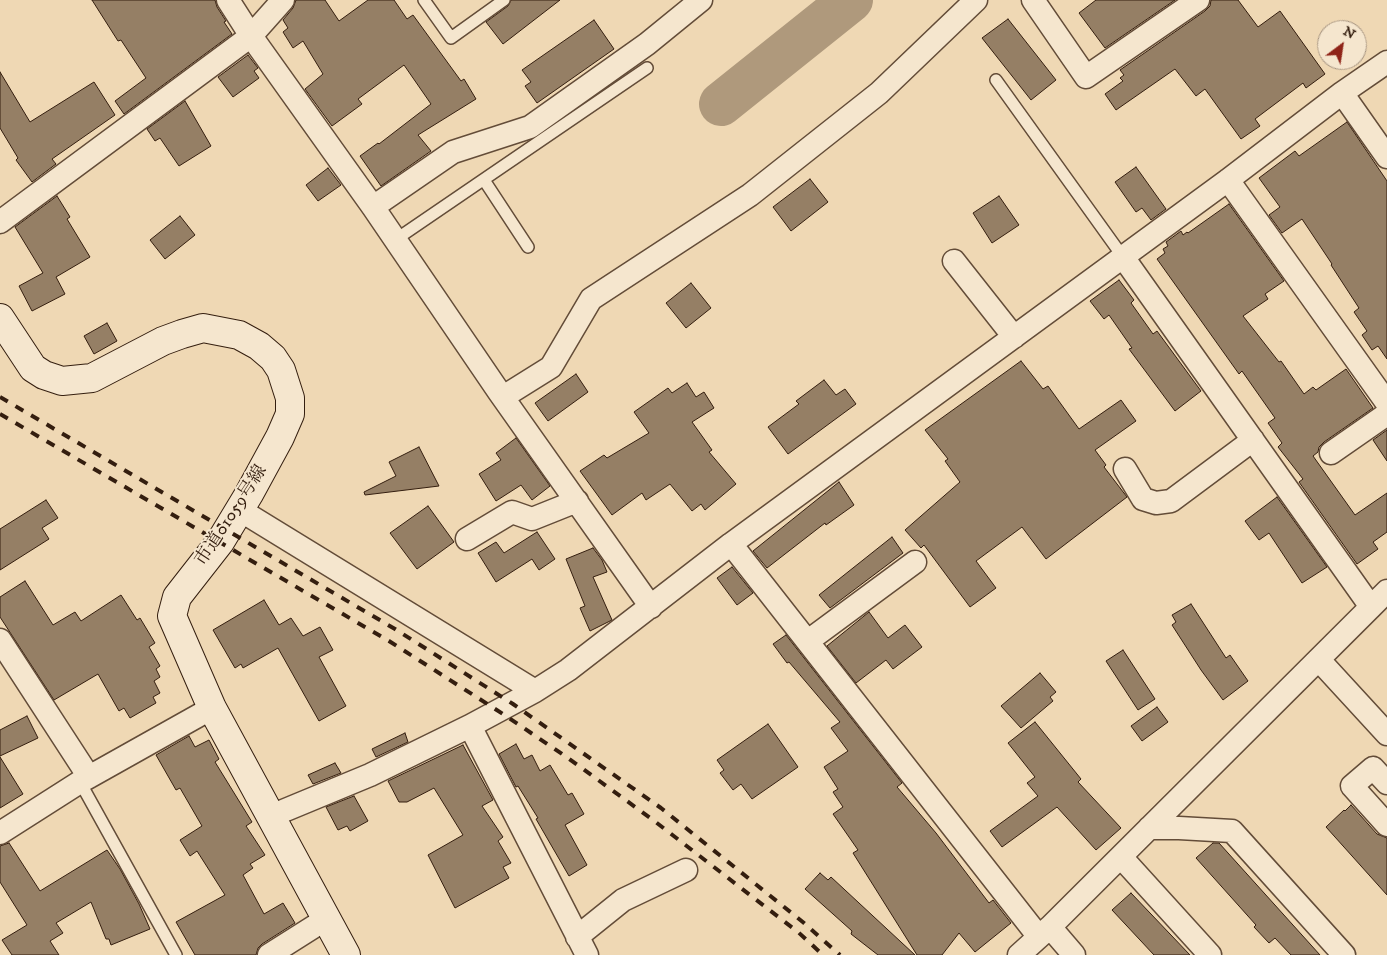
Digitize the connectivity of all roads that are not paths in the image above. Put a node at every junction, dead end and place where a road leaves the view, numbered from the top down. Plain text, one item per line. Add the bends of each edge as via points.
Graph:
1 (228, 0) edge
2 (283, 0) edge
3 (424, 0) edge
4 (504, 0) edge
5 (702, 0) edge
6 (976, 0) edge
7 (1033, 0) edge
8 (1198, 0) edge
9 (251, 36) junction
10 (1387, 62) edge
11 (648, 68) dead end
12 (996, 80) dead end
13 (1342, 93) junction
14 (1387, 157) edge
15 (484, 180) junction
16 (1228, 180) junction
17 (373, 207) junction
18 (0, 222) edge
19 (395, 240) junction
20 (528, 247) dead end
21 (1123, 257) junction
22 (954, 261) dead end
23 (0, 318) edge
24 (1014, 336) junction
25 (503, 397) junction
26 (1387, 403) edge
27 (1387, 414) edge
28 (1253, 440) junction
29 (1331, 453) dead end
30 (1125, 469) dead end
31 (577, 501) junction
32 (240, 510) junction
33 (466, 540) dead end
34 (731, 544) junction
35 (915, 562) dead end
36 (1387, 591) edge
37 (651, 607) junction
38 (1371, 607) junction
39 (0, 640) edge
40 (808, 641) junction
41 (1319, 660) junction
42 (536, 692) junction
43 (212, 708) junction
44 (470, 726) junction
45 (1387, 734) edge
46 (85, 779) junction
47 (1387, 784) edge
48 (271, 816) junction
49 (1387, 825) edge
50 (1149, 828) junction
51 (0, 832) edge
52 (1121, 856) junction
53 (686, 870) dead end
54 (326, 918) junction
55 (1044, 932) junction
56 (582, 946) edge
57 (176, 955) edge
58 (269, 955) edge
59 (346, 955) edge
60 (1019, 955) edge
61 (1074, 955) edge
62 (1210, 955) edge
63 (1344, 955) edge

1 - 9 street
2 - 9 street
3 - 4 lane via 451,38
5 - 17 street via 647,44 530,127 453,152
6 - 25 street via 879,93 750,195 591,299 551,367
7 - 8 street via 1086,76
9 - 17 street
9 - 18 street
10 - 13 street
11 - 15 lane
12 - 21 lane
13 - 14 street
13 - 16 street
15 - 19 lane
15 - 20 lane
16 - 21 street
16 - 26 street
17 - 19 street
19 - 25 street
21 - 24 street
21 - 28 street
22 - 24 street
23 - 32 street, 市道01059号線 via 33,368 62,381 92,378 163,341 204,328 239,335 259,346 281,370 290,398 290,414
24 - 34 street
25 - 31 street
27 - 29 street
28 - 30 street via 1171,501 1156,503 1143,499
28 - 38 street
31 - 33 street via 532,519 512,512
31 - 37 street
32 - 42 street
32 - 43 street, 市道01059号線 via 220,542 177,596 172,616
34 - 37 street
34 - 40 street
35 - 40 street
36 - 38 street
37 - 42 street
38 - 41 street
39 - 46 street
40 - 55 street
41 - 45 street
41 - 50 street
42 - 44 street
43 - 46 street
43 - 48 street, 市道01059号線
44 - 48 street via 370,775
44 - 56 street
46 - 51 street
46 - 57 lane
47 - 49 street via 1373,768 1352,786
48 - 54 street, 市道01059号線
50 - 52 street
50 - 63 street via 1232,831
52 - 55 street
52 - 62 street
53 - 56 street via 624,900
54 - 58 street
54 - 59 street, 市道01059号線
55 - 60 street
55 - 61 street

